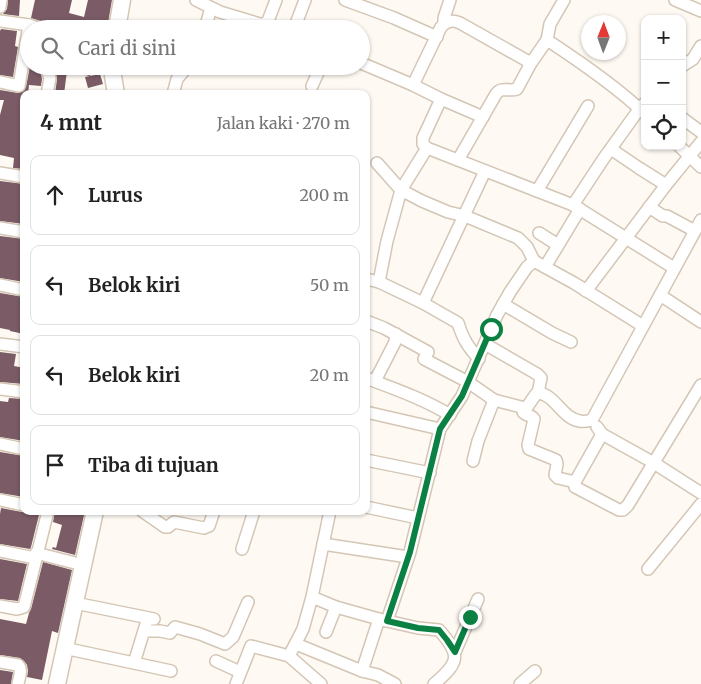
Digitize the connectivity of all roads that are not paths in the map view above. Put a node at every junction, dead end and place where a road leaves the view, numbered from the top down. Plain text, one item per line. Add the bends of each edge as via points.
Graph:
1 (1, 0) edge
2 (122, 0) edge
3 (196, 0) edge
4 (276, 0) edge
5 (305, 0) edge
6 (345, 0) edge
7 (450, 0) edge
8 (675, 0) edge
9 (560, 2) edge
10 (0, 7) edge
11 (211, 8) junction
12 (701, 11) edge
13 (119, 20) edge
14 (207, 20) edge
15 (245, 20) edge
16 (269, 20) edge
17 (297, 20) edge
18 (0, 21) edge
19 (444, 23) junction
20 (20, 24) edge
21 (437, 37) junction
22 (547, 40) junction
23 (701, 46) edge
24 (531, 63) junction
25 (686, 63) edge
26 (370, 67) edge
27 (21, 75) edge
28 (49, 75) edge
29 (113, 75) edge
30 (181, 75) edge
31 (317, 75) edge
32 (0, 82) edge
33 (413, 84) junction
34 (312, 86) dead end
35 (48, 90) edge
36 (115, 90) edge
37 (174, 90) edge
38 (441, 99) junction
39 (588, 106) dead end
40 (641, 107) edge
41 (641, 111) edge
42 (483, 117) junction
43 (686, 121) edge
44 (701, 132) edge
45 (701, 142) edge
46 (426, 148) junction
47 (611, 149) junction
48 (684, 150) edge
49 (690, 156) junction
50 (458, 160) junction
51 (376, 163) dead end
52 (701, 167) edge
53 (485, 170) junction
54 (0, 173) edge
55 (20, 176) edge
56 (666, 185) junction
57 (401, 190) junction
58 (537, 191) junction
59 (576, 207) junction
60 (649, 207) junction
61 (464, 216) junction
62 (701, 220) edge
63 (0, 228) edge
64 (20, 231) edge
65 (539, 233) dead end
66 (696, 237) edge
67 (625, 238) junction
68 (558, 245) junction
69 (534, 260) junction
70 (545, 267) junction
71 (674, 268) junction
72 (370, 280) edge
73 (379, 282) junction
74 (0, 285) edge
75 (20, 289) edge
76 (586, 290) junction
77 (660, 295) junction
78 (423, 303) junction
79 (503, 304) junction
80 (701, 322) edge
81 (370, 323) edge
82 (643, 326) junction
83 (396, 334) junction
84 (571, 342) dead end
85 (0, 344) edge
86 (485, 344) junction
87 (20, 346) edge
88 (479, 359) junction
89 (370, 379) edge
90 (370, 380) edge
91 (468, 382) junction
92 (701, 385) edge
93 (0, 389) edge
94 (20, 392) edge
95 (538, 392) junction
96 (494, 400) junction
97 (525, 408) junction
98 (370, 413) edge
99 (450, 415) junction
100 (592, 420) junction
101 (440, 429) junction
102 (602, 434) junction
103 (0, 444) edge
104 (20, 448) edge
105 (370, 461) edge
106 (473, 461) dead end
107 (654, 462) junction
108 (430, 473) junction
109 (575, 482) junction
110 (701, 493) edge
111 (0, 500) edge
112 (20, 504) edge
113 (701, 504) edge
114 (370, 508) edge
115 (47, 515) edge
116 (94, 515) edge
117 (148, 515) edge
118 (213, 515) edge
119 (253, 515) edge
120 (329, 515) edge
121 (418, 518) junction
122 (323, 544) junction
123 (242, 549) dead end
124 (0, 551) edge
125 (36, 556) junction
126 (408, 557) junction
127 (83, 565) junction
128 (648, 569) dead end
129 (312, 597) junction
130 (478, 599) dead end
131 (248, 602) dead end
132 (75, 603) junction
133 (0, 606) edge
134 (336, 607) junction
135 (383, 620) junction
136 (144, 631) junction
137 (326, 632) dead end
138 (296, 644) junction
139 (64, 648) junction
140 (455, 652) junction
141 (289, 656) junction
142 (0, 662) edge
143 (216, 662) dead end
144 (134, 663) junction
145 (171, 671) dead end
146 (362, 671) junction
147 (535, 671) dead end
148 (240, 672) junction
149 (443, 682) edge
150 (18, 684) edge
151 (57, 684) edge
152 (236, 684) edge
153 (321, 684) edge
154 (395, 684) edge
155 (520, 684) edge

1 - 10 street
2 - 13 street
3 - 11 street
4 - 16 street
5 - 17 street
6 - 21 street
7 - 19 street
8 - 12 street
9 - 22 street
11 - 14 street
11 - 15 street
18 - 20 street
19 - 21 street
19 - 24 street via 460,23
21 - 33 street
22 - 24 street
22 - 40 street
23 - 25 street
24 - 42 street via 517,89 499,90
26 - 33 street
27 - 32 street via 19,86
28 - 35 street
29 - 36 street
30 - 37 street
31 - 34 street
33 - 38 street
38 - 42 street
38 - 46 street via 423,138
39 - 58 street
41 - 47 street
42 - 50 street
43 - 44 street
45 - 49 street
46 - 50 street
46 - 57 street
47 - 56 street
47 - 59 street
48 - 49 street
49 - 52 street
49 - 56 street
50 - 53 street
51 - 57 street
53 - 58 street
53 - 61 street
54 - 55 street
56 - 60 street
57 - 61 street
57 - 73 street
58 - 59 street
59 - 67 street
59 - 68 street
60 - 66 street
60 - 67 street
61 - 69 street via 518,238
61 - 78 street
62 - 66 street
63 - 64 street
65 - 68 street
66 - 71 street
67 - 71 street
67 - 76 street
68 - 70 street
69 - 70 street
69 - 79 street
70 - 76 street
71 - 77 street
72 - 73 street
73 - 78 street
74 - 75 street
76 - 82 street
77 - 80 street
77 - 82 street
78 - 88 street via 458,324 466,344
79 - 84 street
79 - 86 street
81 - 83 street
82 - 100 street
83 - 89 street via 395,342
83 - 91 street via 428,352 424,360
85 - 87 street
86 - 88 street
86 - 95 street via 538,374 541,378
88 - 91 street
90 - 99 street via 418,398
91 - 96 street
91 - 99 street
92 - 107 street
93 - 94 street
95 - 97 street
95 - 100 street via 544,393 570,417 578,421
96 - 97 street
96 - 106 street
97 - 109 street via 524,414 534,419 529,449 556,460 555,475
98 - 101 street
99 - 101 street
100 - 102 street
101 - 108 street
102 - 107 street
102 - 109 street
103 - 104 street
105 - 108 street
107 - 109 street via 623,510 575,487
107 - 110 street
108 - 121 street
111 - 112 street
113 - 128 street
114 - 121 street
115 - 125 street
116 - 127 street
117 - 118 street via 165,527 174,522 204,528 210,526
119 - 123 street
120 - 122 street
121 - 126 street
122 - 126 street
122 - 129 street
124 - 125 street
125 - 127 street
125 - 133 street via 24,606 17,609
126 - 135 street
127 - 132 street
129 - 134 street
129 - 138 street
130 - 140 street
131 - 136 street via 233,637 225,644 175,627 170,633
132 - 136 street via 151,619
132 - 139 street
134 - 135 street
134 - 137 street
135 - 140 street via 439,630
135 - 146 street
136 - 144 street
138 - 141 street
138 - 146 street
139 - 144 street
139 - 151 street
140 - 149 street via 453,665
141 - 148 street via 252,646
141 - 153 street
142 - 150 street via 20,667
143 - 148 street
144 - 145 street
146 - 154 street
147 - 155 street
148 - 152 street

